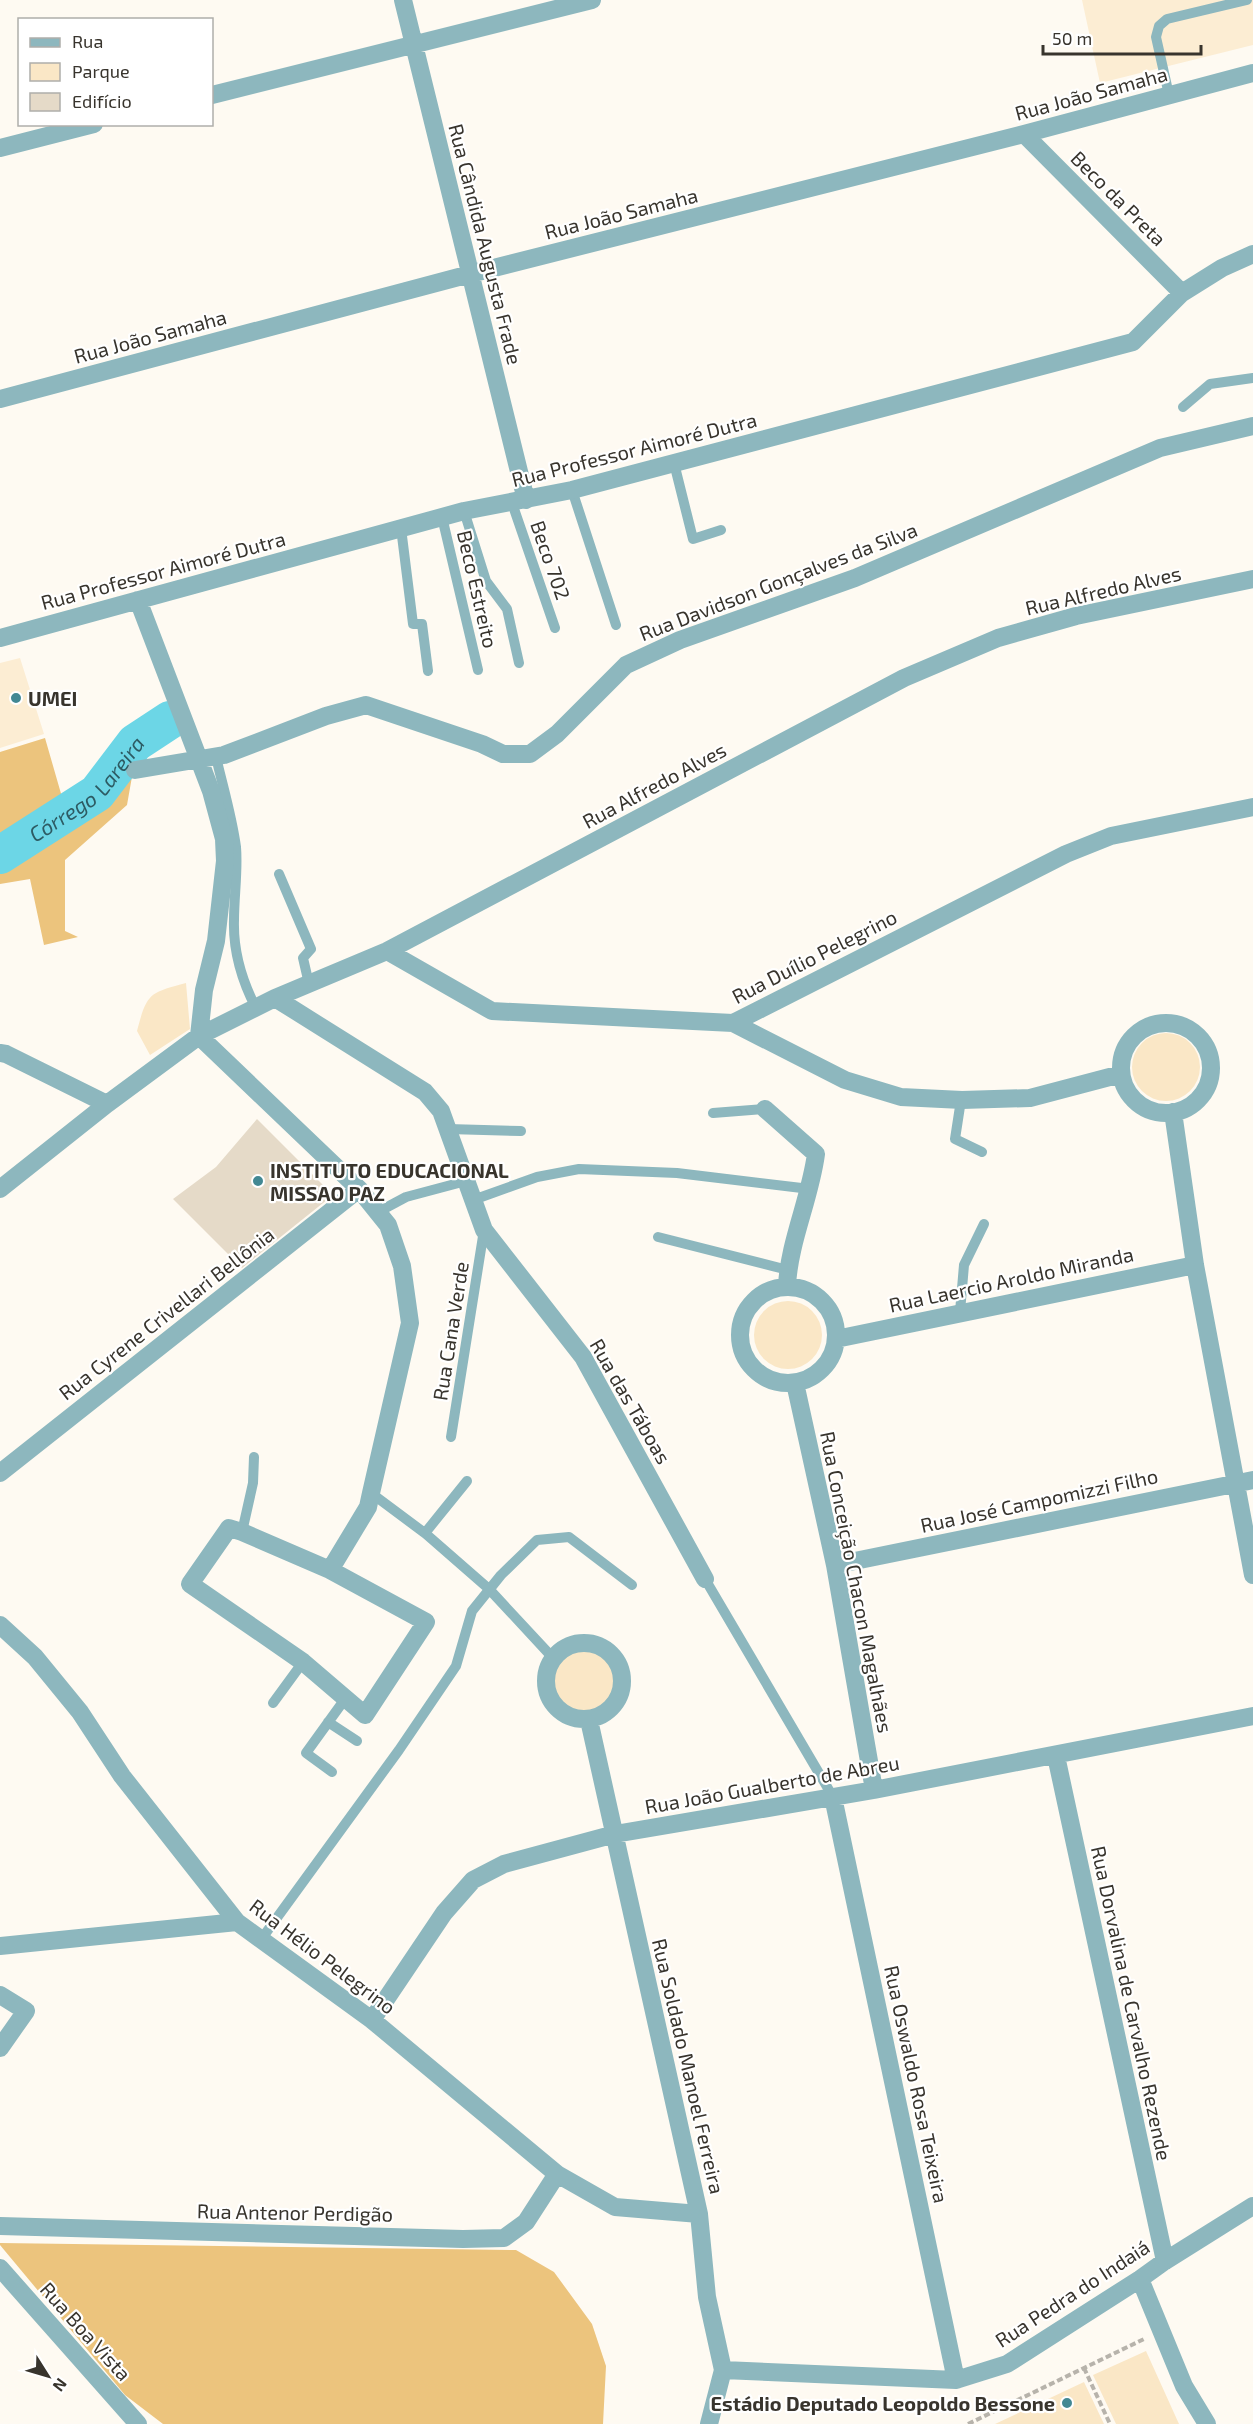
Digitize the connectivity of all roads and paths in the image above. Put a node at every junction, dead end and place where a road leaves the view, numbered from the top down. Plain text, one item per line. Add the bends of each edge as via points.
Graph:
1 (403, 0) edge
2 (592, 0) edge
3 (1247, 0) edge
4 (414, 45) junction
5 (1253, 73) edge
6 (213, 95) edge
7 (1169, 95) junction
8 (86, 126) edge
9 (1024, 134) junction
10 (0, 148) edge
11 (1253, 254) edge
12 (470, 274) junction
13 (1182, 293) junction
14 (1253, 378) edge
15 (0, 399) edge
16 (1183, 407) dead end
17 (1253, 426) edge
18 (674, 462) junction
19 (572, 490) junction
20 (519, 502) junction
21 (464, 511) junction
22 (442, 517) junction
23 (401, 528) junction
24 (721, 530) dead end
25 (1253, 579) edge
26 (138, 600) junction
27 (616, 625) dead end
28 (555, 628) dead end
29 (0, 638) edge
30 (519, 663) dead end
31 (478, 670) dead end
32 (428, 671) dead end
33 (208, 759) junction
34 (135, 770) dead end
35 (1253, 807) edge
36 (279, 874) dead end
37 (387, 951) junction
38 (309, 984) junction
39 (275, 998) junction
40 (256, 1008) junction
41 (733, 1023) junction
42 (200, 1036) junction
43 (0, 1053) edge
44 (1121, 1074) junction
45 (961, 1100) junction
46 (107, 1104) junction
47 (765, 1110) joint
48 (1173, 1112) junction
49 (713, 1113) dead end
50 (448, 1130) junction
51 (521, 1131) dead end
52 (982, 1152) dead end
53 (466, 1181) junction
54 (810, 1188) junction
55 (0, 1189) edge
56 (359, 1189) junction
57 (473, 1200) junction
58 (378, 1212) junction
59 (984, 1224) dead end
60 (483, 1230) junction
61 (658, 1237) dead end
62 (1195, 1264) junction
63 (787, 1278) junction
64 (960, 1312) junction
65 (836, 1339) junction
66 (795, 1383) junction
67 (452, 1437) dead end
68 (254, 1457) dead end
69 (0, 1473) edge
70 (467, 1481) dead end
71 (1245, 1482) edge
72 (371, 1493) junction
73 (242, 1532) junction
74 (425, 1533) junction
75 (835, 1565) junction
76 (330, 1569) junction
77 (1253, 1575) edge
78 (705, 1579) joint
79 (632, 1585) dead end
80 (489, 1589) junction
81 (0, 1625) edge
82 (553, 1658) junction
83 (303, 1662) junction
84 (345, 1699) junction
85 (273, 1703) dead end
86 (1253, 1716) edge
87 (589, 1720) junction
88 (328, 1722) junction
89 (357, 1741) dead end
90 (1056, 1756) junction
91 (332, 1772) dead end
92 (874, 1790) junction
93 (833, 1797) junction
94 (615, 1834) junction
95 (237, 1922) junction
96 (260, 1941) junction
97 (0, 1946) edge
98 (0, 1995) edge
99 (372, 2020) junction
100 (0, 2048) edge
101 (557, 2174) junction
102 (1253, 2206) edge
103 (699, 2214) junction
104 (0, 2226) edge
105 (1165, 2261) junction
106 (0, 2268) edge
107 (1140, 2279) junction
108 (1161, 2330) junction
109 (1084, 2368) junction
110 (723, 2370) junction
111 (956, 2380) junction
112 (138, 2424) edge
113 (709, 2424) edge
114 (968, 2424) edge
115 (1110, 2424) edge
116 (1207, 2424) edge

1 - 4 street, Rua Cândida Augusta Frade
2 - 4 street
3 - 7 lane via 1167,19 1159,26 1156,37
4 - 6 street
4 - 12 street, Rua Cândida Augusta Frade
5 - 7 street, Rua João Samaha
7 - 9 street, Rua João Samaha
8 - 10 street
9 - 12 street, Rua João Samaha
9 - 13 street, Beco da Preta
11 - 13 street, Rua Professor Aimoré Dutra
12 - 15 street, Rua João Samaha
12 - 20 street, Rua Cândida Augusta Frade
13 - 18 street, Rua Professor Aimoré Dutra via 1133,342
14 - 16 lane via 1210,384
17 - 33 street, Rua Davidson Gonçalves da Silva via 1160,448 855,578 669,645 626,665 557,734 530,754 503,754 366,705
18 - 19 street, Rua Professor Aimoré Dutra
18 - 24 lane via 693,539
19 - 20 street, Rua Professor Aimoré Dutra
19 - 27 lane
20 - 21 street, Rua Professor Aimoré Dutra
20 - 28 lane, Beco 702
21 - 22 street, Rua Professor Aimoré Dutra
21 - 30 lane via 486,581 507,609
22 - 23 street, Rua Professor Aimoré Dutra
22 - 31 lane, Beco Estreito
23 - 26 street, Rua Professor Aimoré Dutra
23 - 32 lane via 412,624 422,624
25 - 37 street, Rua Alfredo Alves via 1076,616 998,638 904,678
26 - 29 street, Rua Professor Aimoré Dutra
26 - 33 street
33 - 34 street, Rua Davidson Gonçalves da Silva
33 - 40 lane via 236,848 237,961
33 - 42 street via 225,839 225,861
35 - 41 street, Rua Duílio Pelegrino via 1111,836 1066,854
36 - 38 lane via 311,949 303,958
37 - 38 street, Rua Alfredo Alves
37 - 41 street, Rua Duílio Pelegrino via 492,1011
38 - 39 street, Rua Alfredo Alves
39 - 40 street, Rua Alfredo Alves
39 - 50 street, Rua das Táboas via 425,1092 441,1112
40 - 42 street, Rua Alfredo Alves
41 - 45 street via 845,1080 902,1097
42 - 46 street, Rua Alfredo Alves
42 - 56 street
43 - 46 street
44 - 45 street via 1030,1098
44 - 48 street via 1134,1100 1152,1110
44 - 48 street via 1126,1046 1147,1027 1176,1024 1190,1030 1209,1054 1211,1070 1199,1097
45 - 52 lane via 955,1139
46 - 55 street, Rua Alfredo Alves
47 - 49 lane
47 - 54 street via 816,1154
48 - 62 street
50 - 51 lane
50 - 53 street, Rua das Táboas
53 - 57 street, Rua das Táboas
53 - 58 lane via 406,1197
54 - 57 lane via 677,1173 579,1169 537,1177
54 - 63 street
56 - 58 street
56 - 69 street, Rua Cyrene Crivellari Bellônia
57 - 60 street, Rua das Táboas
58 - 72 street via 388,1225 402,1266 410,1323
59 - 64 lane via 964,1265
60 - 67 lane, Rua Cana Verde
60 - 78 street, Rua das Táboas via 583,1357
61 - 63 lane
62 - 64 street, Rua Laercio Aroldo Miranda
62 - 71 street
63 - 65 street via 817,1296 828,1308 835,1323
63 - 66 street via 747,1309 740,1339 752,1368 779,1383
64 - 65 street, Rua Laercio Aroldo Miranda
65 - 66 street via 823,1368
66 - 75 street, Rua Conceição Chacon Magalhães
68 - 73 lane via 253,1483
70 - 74 lane
71 - 75 street, Rua José Campomizzi Filho
71 - 77 street
72 - 74 lane
72 - 76 street via 368,1507
73 - 76 street
73 - 83 street via 229,1528 190,1584
74 - 80 lane
75 - 92 street, Rua Conceição Chacon Magalhães
76 - 84 street via 426,1622 365,1715
78 - 93 lane, Rua das Táboas
79 - 80 lane via 568,1537 537,1540
80 - 82 lane
80 - 96 lane via 472,1611 456,1666
81 - 95 street, Rua Hélio Pelegrino via 35,1657 80,1712 122,1776
82 - 87 street via 546,1670 547,1695 554,1706 570,1717
82 - 87 street via 562,1649 586,1642 599,1645 617,1662 622,1674 618,1698 601,1716
83 - 84 street
83 - 85 lane
84 - 88 lane
86 - 90 street, Rua João Gualberto de Abreu
87 - 94 street, Rua Soldado Manoel Ferreira
88 - 89 lane
88 - 91 lane via 306,1753
90 - 92 street, Rua João Gualberto de Abreu
90 - 105 street, Rua Dorvalina de Carvalho Rezende
92 - 93 street, Rua João Gualberto de Abreu
93 - 94 street, Rua João Gualberto de Abreu
93 - 111 street, Rua Oswaldo Rosa Teixeira
94 - 99 street, Rua João Gualberto de Abreu via 504,1864 473,1880 444,1913
94 - 103 street, Rua Soldado Manoel Ferreira
95 - 96 street, Rua Hélio Pelegrino
95 - 97 street
96 - 99 street, Rua Hélio Pelegrino
98 - 100 street via 26,2011
99 - 101 street, Rua Hélio Pelegrino
101 - 103 street, Rua Hélio Pelegrino via 615,2207
101 - 104 street, Rua Antenor Perdigão via 526,2222 504,2238
102 - 105 street, Rua Pedra do Indaiá
103 - 110 street, Rua Soldado Manoel Ferreira via 708,2297
105 - 107 street, Rua Pedra do Indaiá
106 - 112 street, Rua Boa Vista
107 - 108 street
107 - 111 street, Rua Pedra do Indaiá via 1007,2364
108 - 109 path
108 - 116 street via 1184,2386
109 - 114 path
109 - 115 path
110 - 111 street, Rua Pedra do Indaiá
110 - 113 street, Rua Soldado Manoel Ferreira

